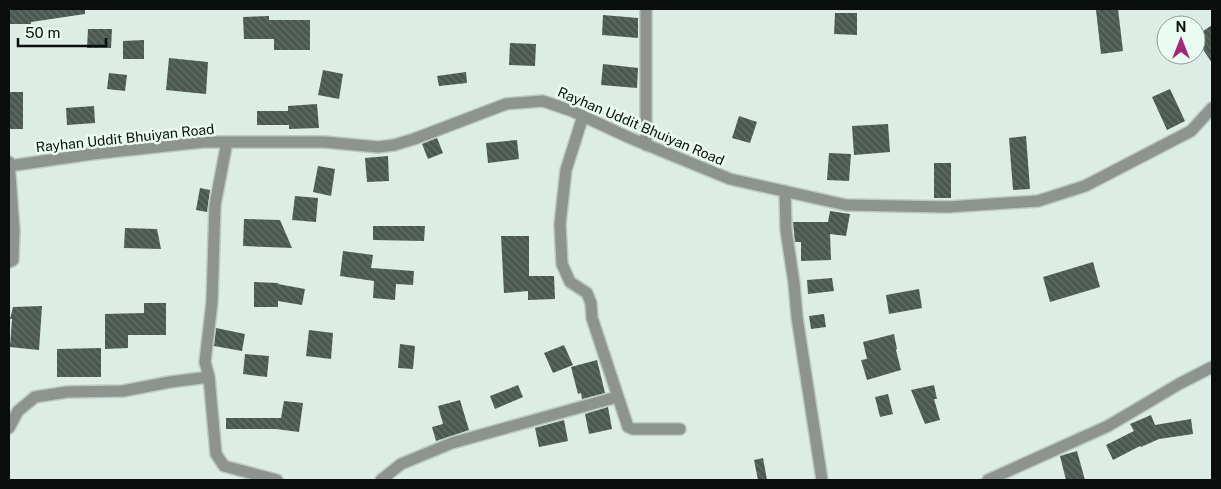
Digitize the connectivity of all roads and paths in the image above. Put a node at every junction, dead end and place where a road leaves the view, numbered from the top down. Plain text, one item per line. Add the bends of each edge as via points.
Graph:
1 (646, 9) edge
2 (1212, 108) edge
3 (583, 116) junction
4 (227, 142) junction
5 (646, 145) junction
6 (9, 165) edge
7 (785, 191) junction
8 (9, 262) edge
9 (1212, 367) edge
10 (209, 377) junction
11 (617, 397) junction
12 (9, 428) edge
13 (680, 429) dead end
14 (277, 480) edge
15 (381, 480) edge
16 (822, 480) edge
17 (988, 480) edge

1 - 5 street
2 - 7 street, Rayhan Uddit Bhuiyan Road via 1191,131 1085,186 1038,201 948,207 846,205
3 - 4 street, Rayhan Uddit Bhuiyan Road via 543,101 506,104 394,145
3 - 5 street, Rayhan Uddit Bhuiyan Road
3 - 11 street via 566,170 560,224 562,264 570,282 587,293
4 - 6 street, Rayhan Uddit Bhuiyan Road via 203,142
4 - 10 street via 215,205 212,302 205,362
5 - 7 street, Rayhan Uddit Bhuiyan Road via 730,179
6 - 8 street via 14,230 13,260
7 - 16 street via 786,230 797,317
9 - 17 street via 1108,426
10 - 12 street via 123,392 67,392 36,397 18,411
10 - 14 street via 216,454 224,466
11 - 13 street via 628,427
11 - 15 street via 452,443 401,464

